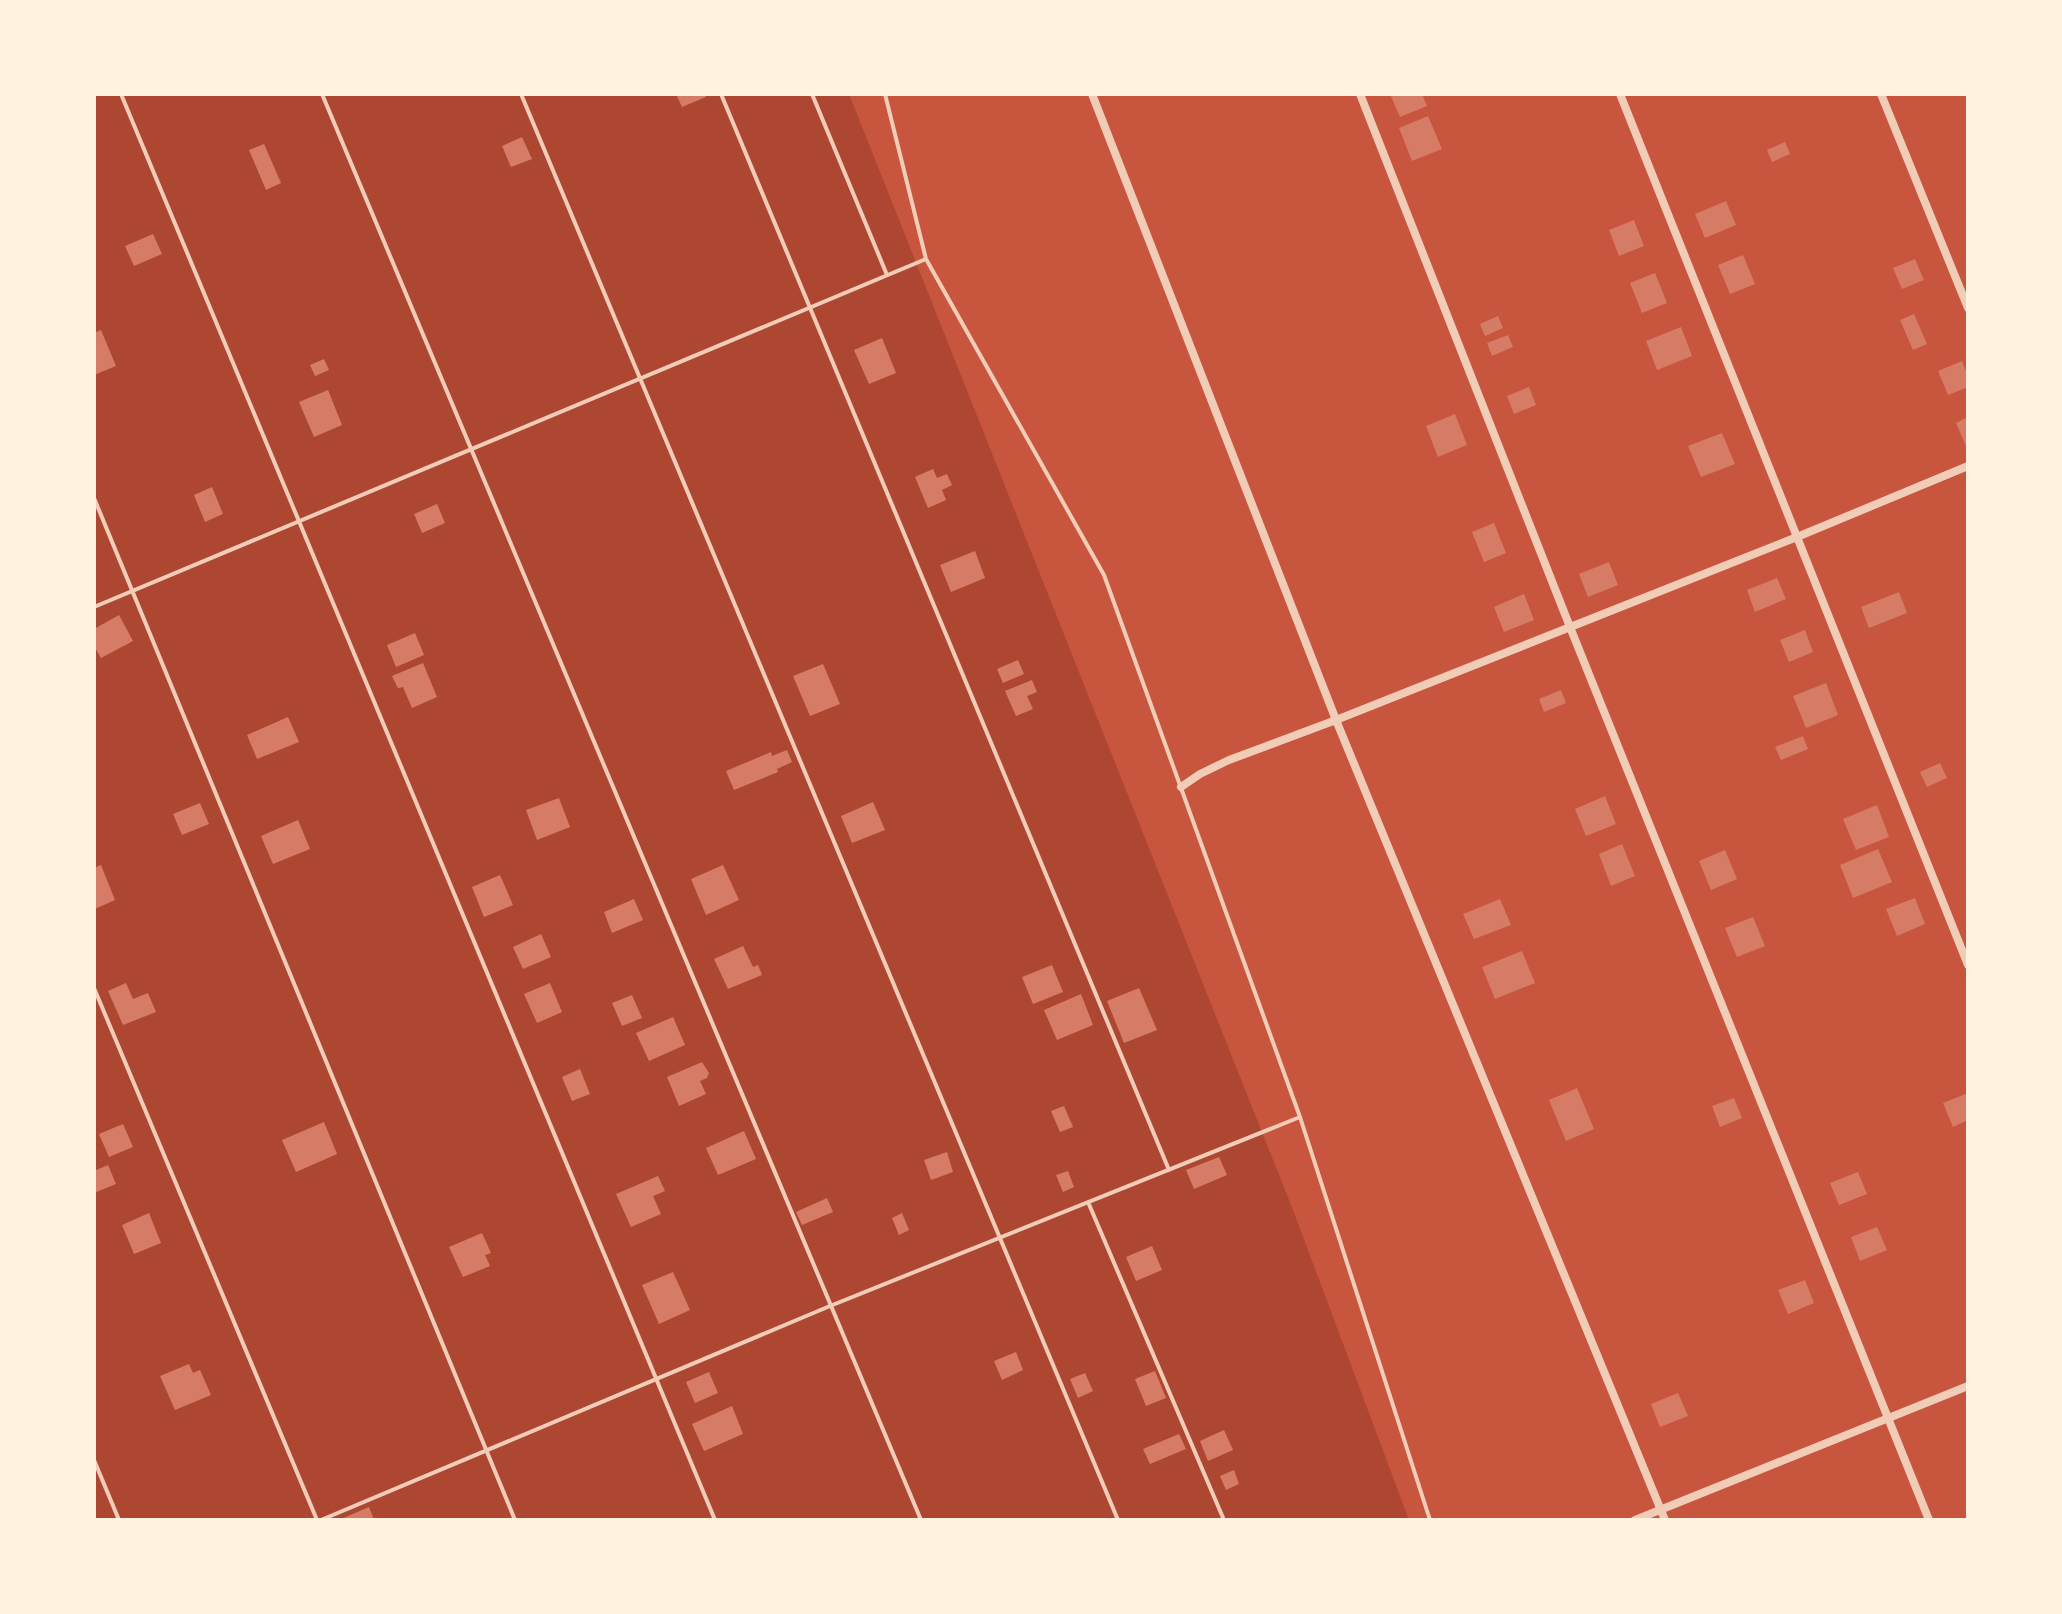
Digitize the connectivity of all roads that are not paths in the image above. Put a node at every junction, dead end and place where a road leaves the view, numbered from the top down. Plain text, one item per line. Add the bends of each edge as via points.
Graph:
1 (121, 94) edge
2 (322, 94) edge
3 (521, 94) edge
4 (721, 94) edge
5 (812, 94) edge
6 (885, 94) edge
7 (1092, 94) edge
8 (1360, 94) edge
9 (1620, 94) edge
10 (1881, 94) edge
11 (926, 259) junction
12 (887, 275) junction
13 (811, 307) junction
14 (1968, 308) edge
15 (640, 379) junction
16 (471, 450) junction
17 (1968, 466) edge
18 (94, 498) edge
19 (298, 522) junction
20 (1797, 537) junction
21 (134, 591) junction
22 (94, 607) edge
23 (1570, 627) junction
24 (1336, 720) junction
25 (1181, 787) junction
26 (1968, 965) edge
27 (94, 988) edge
28 (1300, 1117) junction
29 (1169, 1170) junction
30 (1088, 1202) junction
31 (1001, 1237) junction
32 (830, 1306) junction
33 (656, 1379) junction
34 (1968, 1386) edge
35 (1889, 1416) junction
36 (486, 1451) junction
37 (94, 1460) edge
38 (1661, 1509) junction
39 (119, 1520) edge
40 (319, 1520) edge
41 (515, 1520) edge
42 (715, 1520) edge
43 (921, 1520) edge
44 (1118, 1520) edge
45 (1224, 1520) edge
46 (1430, 1520) edge
47 (1635, 1520) edge
48 (1665, 1520) edge
49 (1929, 1520) edge

1 - 19 lane
2 - 16 lane
3 - 15 lane
4 - 13 lane
5 - 12 lane
6 - 11 lane
7 - 24 street
8 - 23 street
9 - 20 street
10 - 14 street
11 - 12 lane
11 - 25 lane via 1104,575
12 - 13 lane
13 - 15 lane
13 - 29 lane
15 - 16 lane
15 - 31 lane
16 - 19 lane
16 - 32 lane
17 - 20 street
18 - 21 lane
19 - 21 lane
19 - 33 lane
20 - 23 street
20 - 26 street
21 - 22 lane
21 - 36 lane
23 - 24 street
23 - 35 street
24 - 25 street via 1229,760
24 - 38 street
25 - 28 lane
27 - 40 lane
28 - 29 lane
28 - 46 lane
29 - 30 lane
30 - 31 lane
30 - 45 lane
31 - 32 lane
31 - 44 lane
32 - 33 lane
32 - 43 lane
33 - 36 lane
33 - 42 lane
34 - 35 street
35 - 38 street
35 - 49 street
36 - 40 lane
36 - 41 lane
37 - 39 lane
38 - 47 street
38 - 48 street

